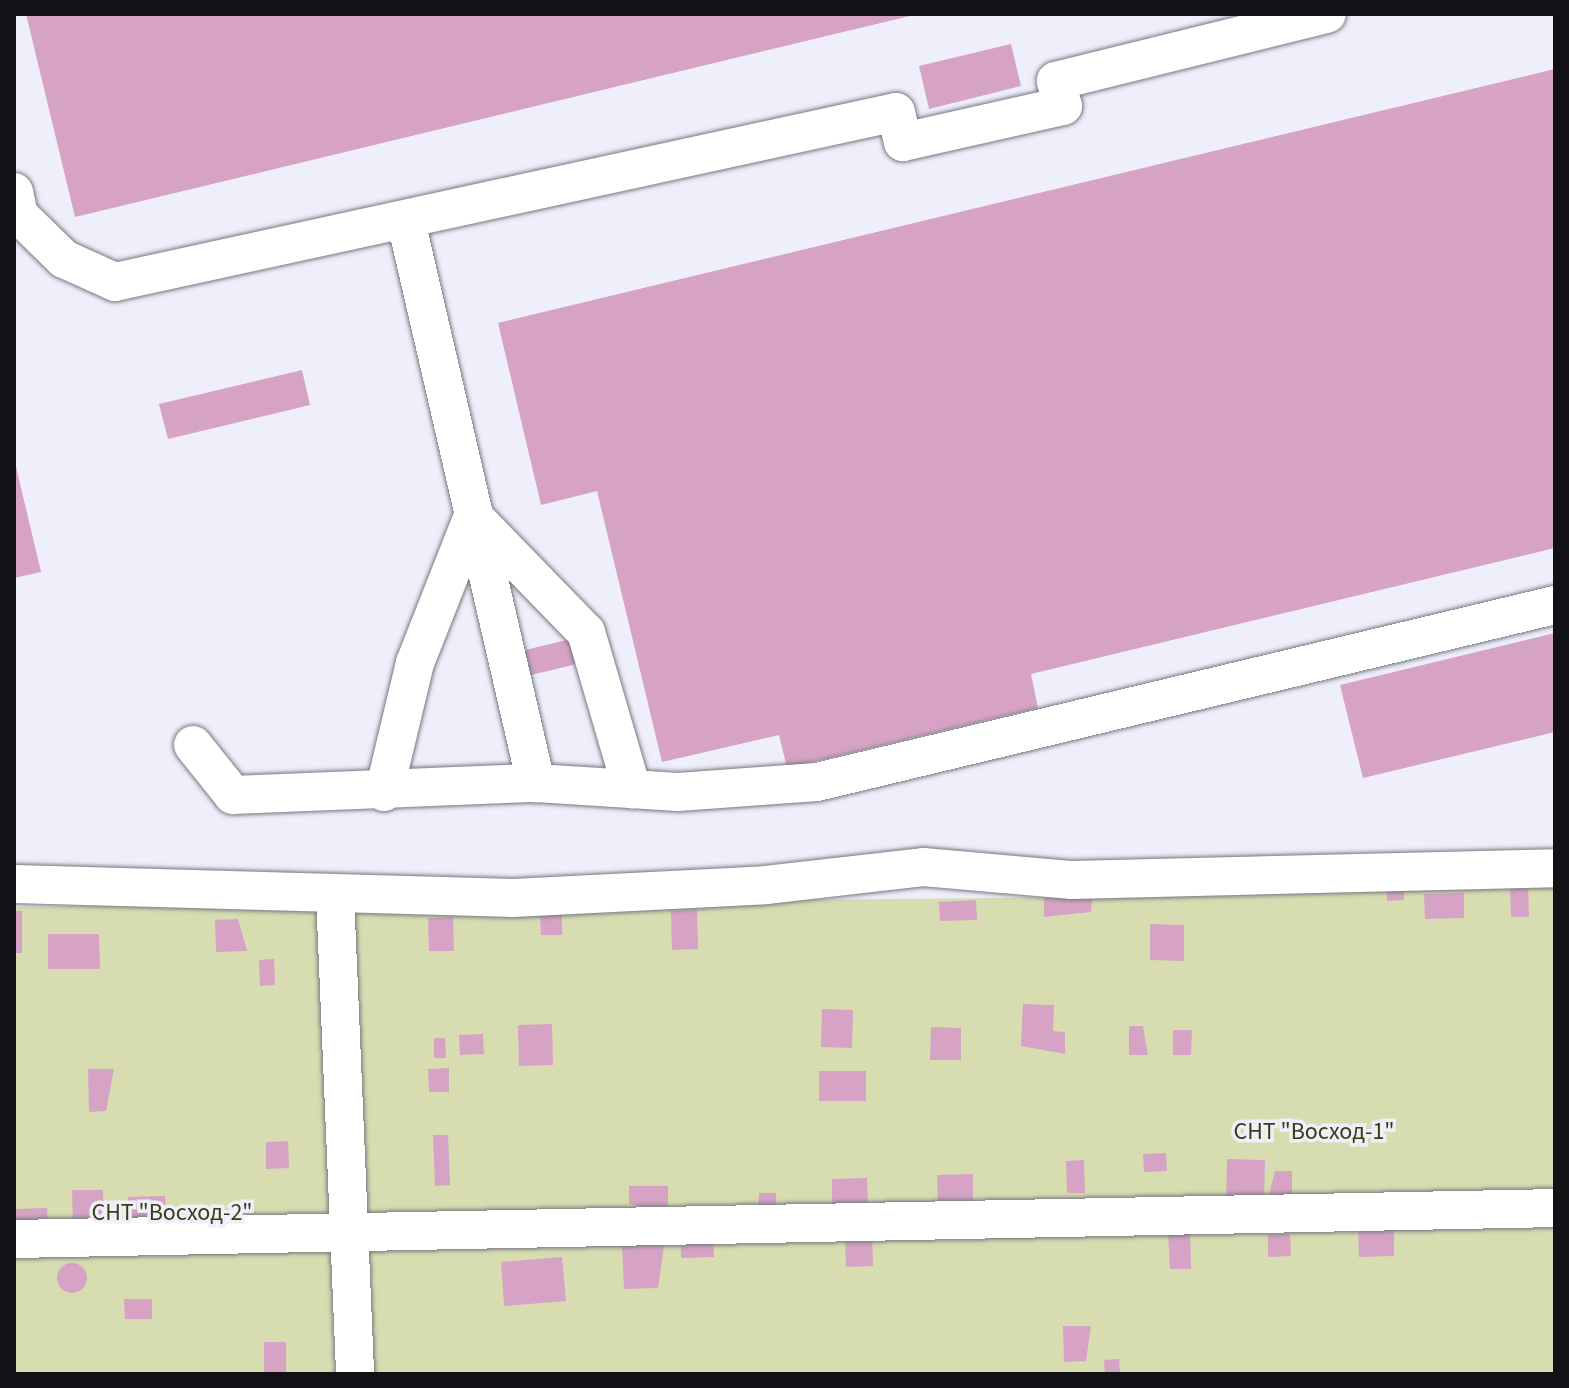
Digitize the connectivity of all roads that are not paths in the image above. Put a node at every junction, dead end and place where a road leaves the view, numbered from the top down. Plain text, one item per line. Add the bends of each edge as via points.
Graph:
1 (1327, 14) edge
2 (14, 192) edge
3 (406, 221) junction
4 (473, 516) junction
5 (1555, 605) edge
6 (193, 745) dead end
7 (536, 783) junction
8 (632, 789) junction
9 (384, 792) junction
10 (1555, 868) edge
11 (14, 884) edge
12 (335, 894) junction
13 (1555, 1208) edge
14 (351, 1231) junction
15 (14, 1239) edge
16 (355, 1374) edge

1 - 3 street via 1056,81 1063,106 903,142 896,112
2 - 3 street via 19,215 64,259 115,282
3 - 4 street
4 - 7 street
4 - 8 street via 586,632
4 - 9 street via 415,663
5 - 8 street via 817,782
6 - 9 street via 233,795
7 - 8 street
7 - 9 street
10 - 12 street via 1072,880 923,867 766,885 513,898
11 - 12 street
12 - 14 street
13 - 14 street
14 - 15 street
14 - 16 street

